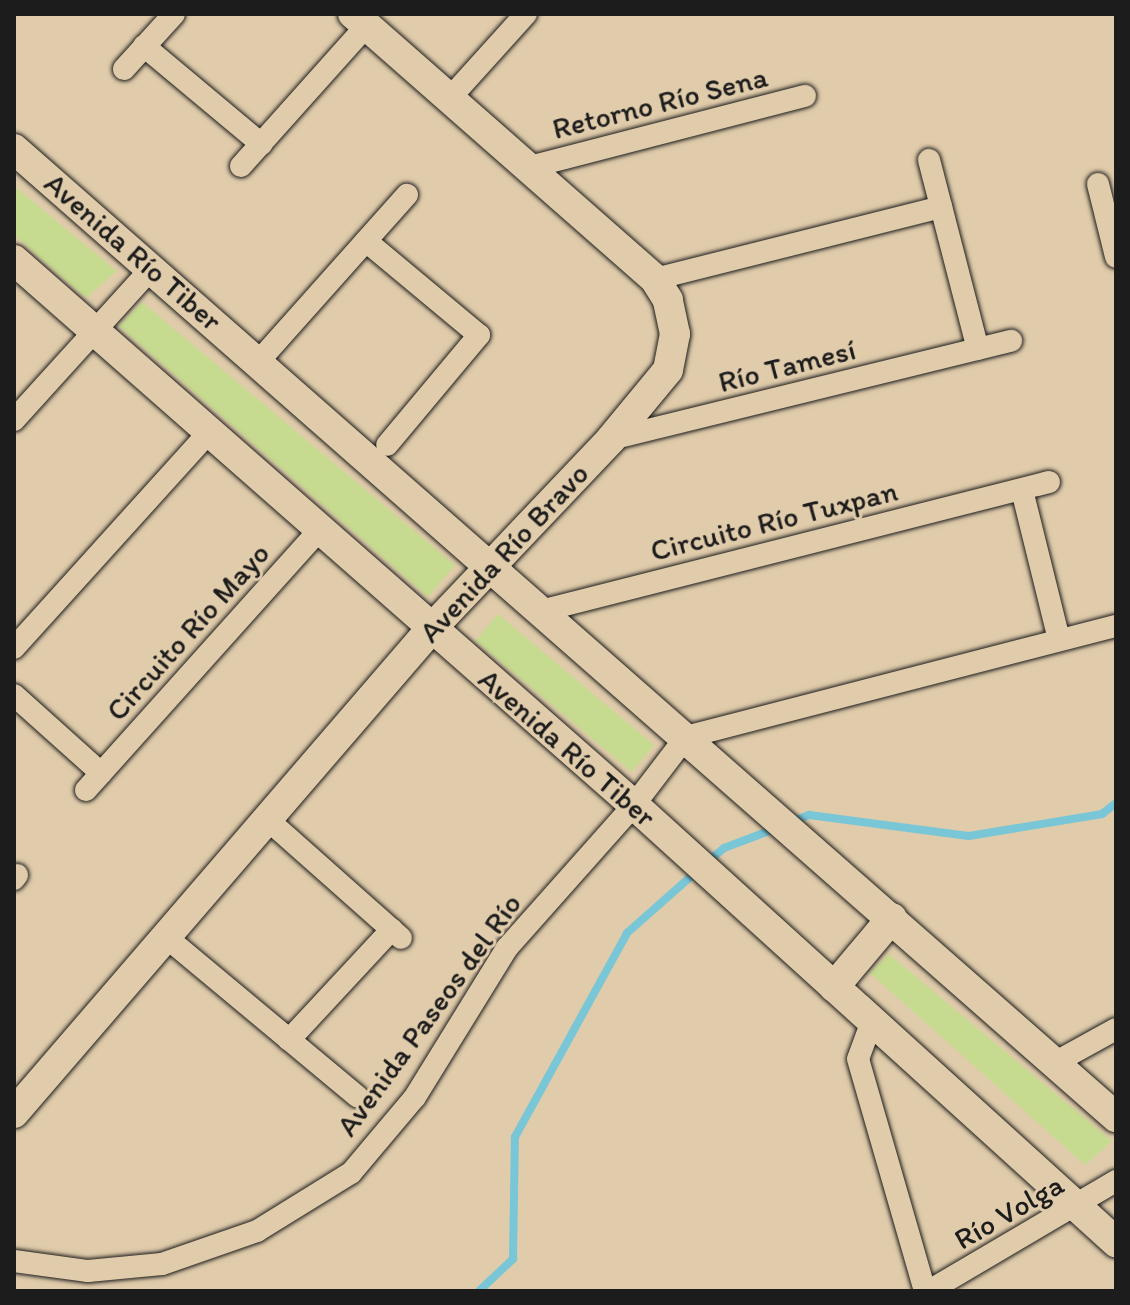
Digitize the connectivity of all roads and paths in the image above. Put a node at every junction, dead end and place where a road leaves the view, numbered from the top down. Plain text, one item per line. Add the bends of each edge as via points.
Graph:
1 (174, 14) edge
2 (526, 14) edge
3 (360, 20) edge
4 (144, 46) junction
5 (124, 69) dead end
6 (805, 96) dead end
7 (450, 98) junction
8 (261, 144) junction
9 (14, 149) edge
10 (929, 160) dead end
11 (241, 166) dead end
12 (530, 167) junction
13 (1098, 184) dead end
14 (407, 195) dead end
15 (941, 207) junction
16 (1110, 209) edge
17 (366, 241) junction
18 (1116, 257) edge
19 (14, 260) edge
20 (152, 268) junction
21 (655, 279) junction
22 (94, 329) junction
23 (1011, 341) dead end
24 (978, 349) junction
25 (258, 362) junction
26 (14, 420) edge
27 (209, 432) junction
28 (611, 439) junction
29 (387, 445) dead end
30 (1049, 482) dead end
31 (1022, 490) junction
32 (319, 530) junction
33 (491, 568) junction
34 (541, 611) junction
35 (1116, 626) edge
36 (431, 629) junction
37 (1059, 640) junction
38 (14, 648) edge
39 (14, 695) edge
40 (686, 737) junction
41 (101, 773) junction
42 (86, 790) dead end
43 (644, 814) junction
44 (267, 819) junction
45 (892, 918) junction
46 (166, 937) junction
47 (834, 987) junction
48 (872, 1021) junction
49 (1116, 1029) edge
50 (289, 1040) junction
51 (1056, 1062) junction
52 (357, 1096) dead end
53 (14, 1113) edge
54 (1116, 1117) edge
55 (1116, 1181) edge
56 (1078, 1208) junction
57 (1116, 1242) edge
58 (14, 1261) edge
59 (927, 1291) edge

1 - 4 street
2 - 7 street
3 - 7 street, Avenida Río Bravo
3 - 8 street
4 - 5 street
4 - 8 street
6 - 12 street, Retorno Río Sena
7 - 12 street, Avenida Río Bravo
8 - 11 street
9 - 20 street, Avenida Río Tiber
10 - 15 street
12 - 21 street, Avenida Río Bravo
13 - 16 street
14 - 17 street
15 - 21 street
15 - 24 street
16 - 18 street
17 - 25 street
17 - 29 street via 479,335
19 - 22 street, Avenida Río Tiber
20 - 22 street
20 - 25 street, Avenida Río Tiber
21 - 28 street, Avenida Río Bravo via 668,300 675,334 668,370
22 - 26 street
22 - 27 street, Avenida Río Tiber
23 - 24 street, Río Tamesí
24 - 28 street, Río Tamesí
25 - 33 street, Avenida Río Tiber
27 - 32 street, Avenida Río Tiber
27 - 38 street
28 - 33 street, Avenida Río Bravo
30 - 31 street, Circuito Río Tuxpan
31 - 34 street, Circuito Río Tuxpan
31 - 37 street
32 - 36 street, Avenida Río Tiber
32 - 41 street, Circuito Río Mayo
33 - 34 street, Avenida Río Tiber
33 - 36 street, Avenida Río Bravo
34 - 40 street, Avenida Río Tiber
35 - 37 street
36 - 43 street, Avenida Río Tiber
36 - 44 street, Avenida Río Bravo
37 - 40 street
39 - 41 street
40 - 43 street, Avenida Paseos del Río
40 - 45 street, Avenida Río Tiber
41 - 42 street, Circuito Río Mayo
43 - 47 street, Avenida Río Tiber
43 - 58 street, Avenida Paseos del Río via 507,948 415,1097 351,1173 257,1231 162,1264 88,1271
44 - 46 street, Avenida Río Bravo
44 - 50 street via 397,933
45 - 47 street
45 - 51 street, Avenida Río Tiber
46 - 50 street
46 - 53 street, Avenida Río Bravo
47 - 48 street, Avenida Río Tiber
48 - 56 street, Avenida Río Tiber
48 - 59 street via 858,1059
49 - 51 street
50 - 52 street
51 - 54 street, Avenida Río Tiber
55 - 56 street, Río Volga
56 - 57 street, Avenida Río Tiber
56 - 59 street, Río Volga

